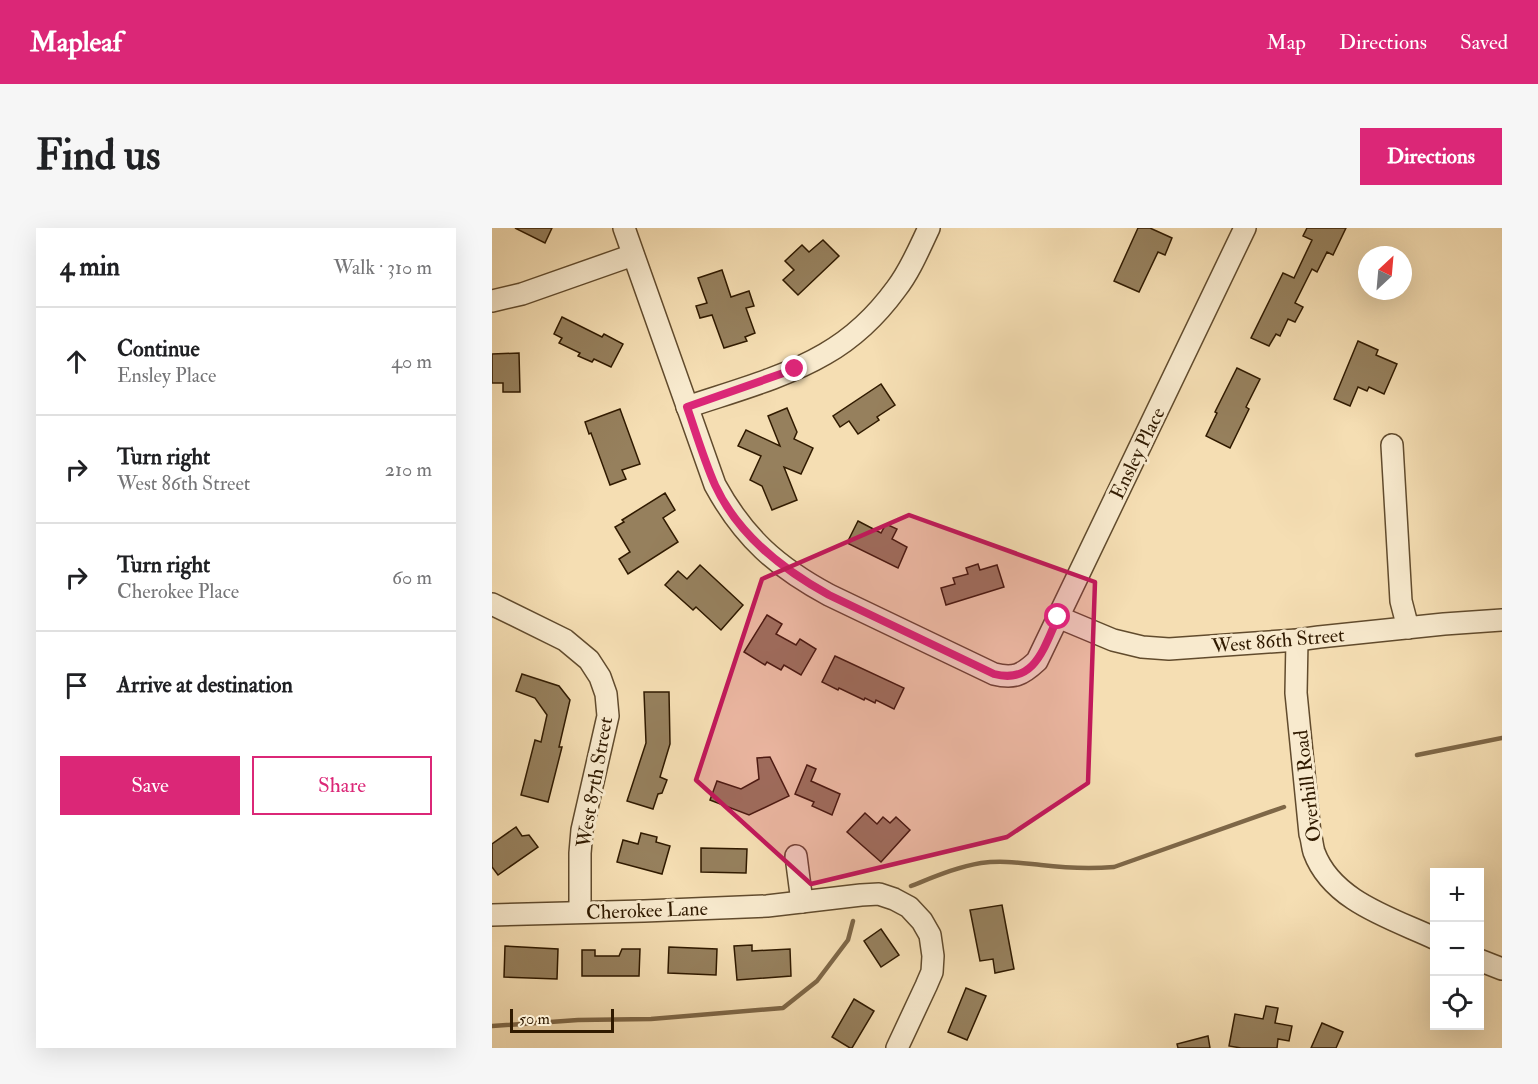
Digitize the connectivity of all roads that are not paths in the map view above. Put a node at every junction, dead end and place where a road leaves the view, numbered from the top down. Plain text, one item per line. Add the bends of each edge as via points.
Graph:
1 (624, 228) edge
2 (929, 228) edge
3 (1245, 228) edge
4 (633, 255) junction
5 (492, 301) edge
6 (687, 407) junction
7 (1392, 445) dead end
8 (492, 604) edge
9 (1058, 617) junction
10 (1502, 620) edge
11 (1408, 628) junction
12 (1297, 640) junction
13 (796, 856) dead end
14 (802, 902) junction
15 (580, 912) junction
16 (492, 915) edge
17 (1430, 936) edge
18 (1484, 962) edge
19 (1502, 969) edge
20 (897, 1048) edge

1 - 4 street
2 - 6 street via 897,288 849,338 795,369
3 - 9 street, Ensley Place
4 - 5 street
4 - 6 street
6 - 9 street, Ensley Place via 715,485 728,508 751,538 803,581 1007,677 1024,674 1037,661
7 - 11 street via 1401,601
8 - 15 street, West 87th Street via 565,640 589,660 606,694 608,716 582,830
9 - 12 street, West 86th Street via 1113,640 1143,647 1169,649
10 - 11 street, West 86th Street
11 - 12 street, West 86th Street
12 - 17 street, Overhill Road via 1296,693 1314,851 1335,885 1353,899
13 - 14 street
14 - 15 street, Cherokee Lane
14 - 20 street, Cherokee Lane via 879,894 909,907 922,921 930,935 932,972
15 - 16 street, Cherokee Lane
18 - 19 street

